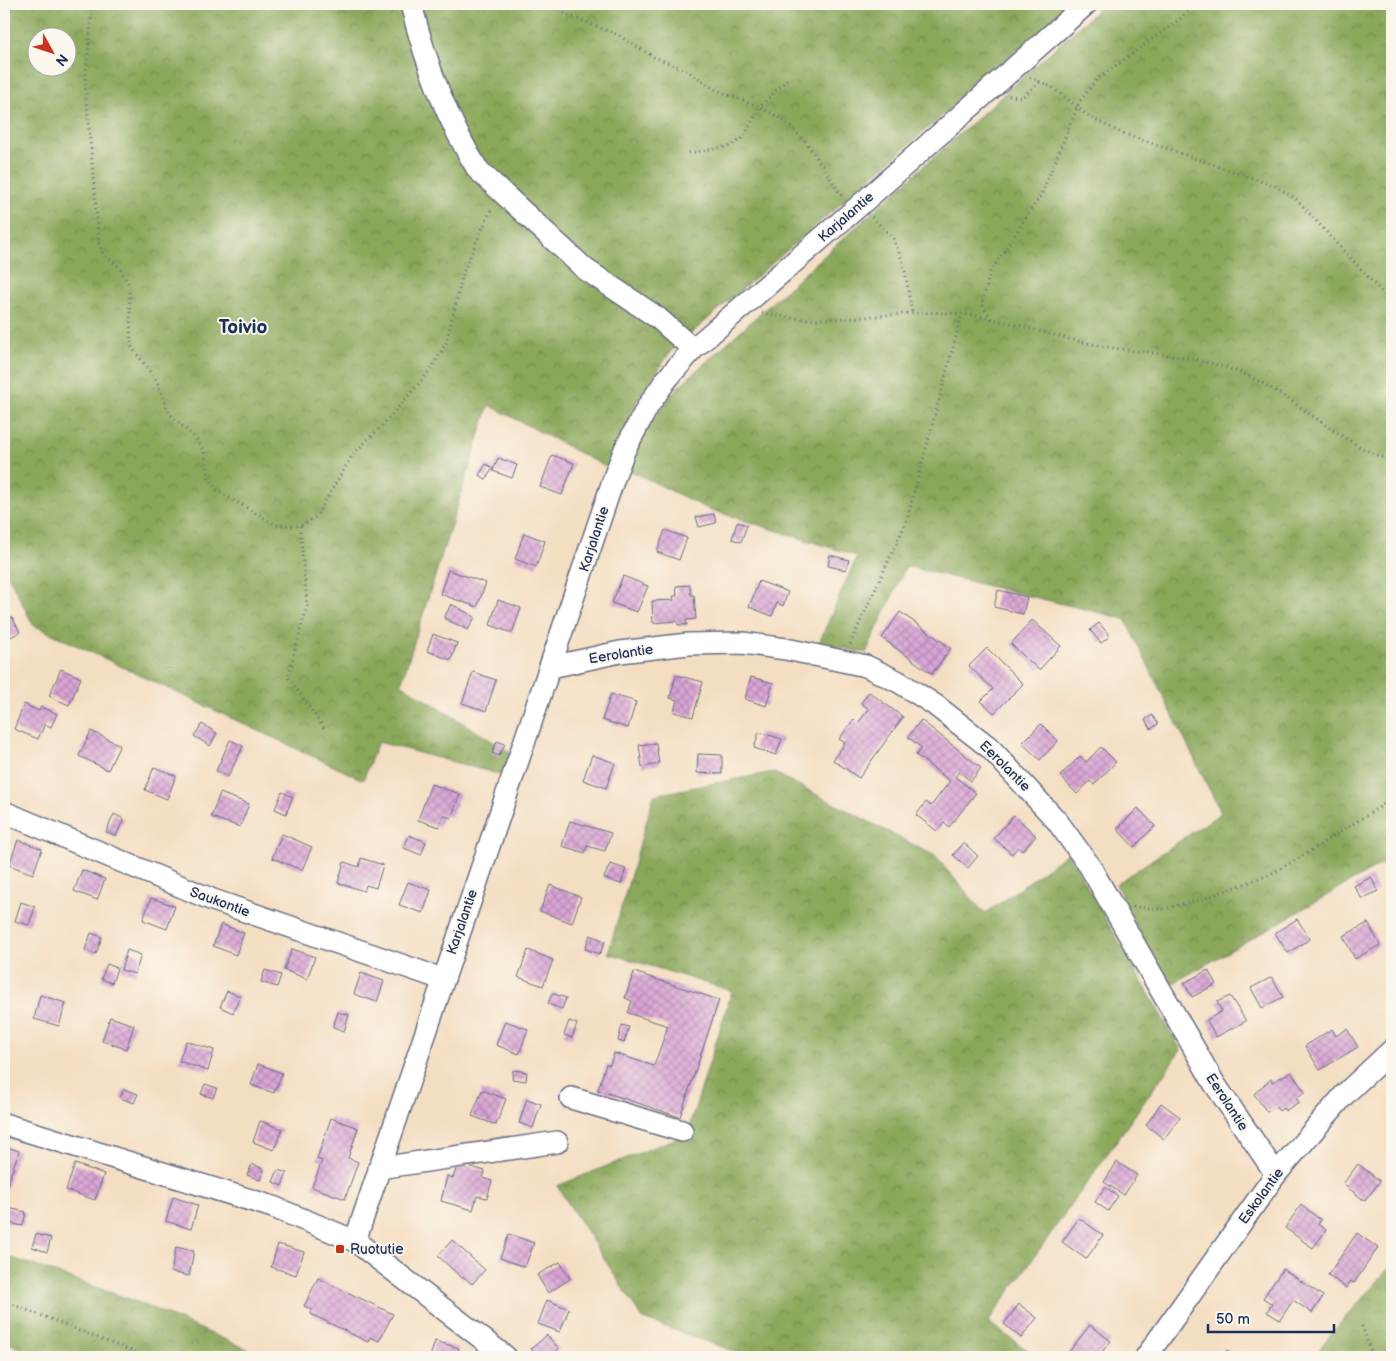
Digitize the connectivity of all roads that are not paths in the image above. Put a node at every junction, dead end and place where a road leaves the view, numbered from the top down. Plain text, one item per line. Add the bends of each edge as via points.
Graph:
1 (411, 4) edge
2 (1086, 4) edge
3 (693, 349) junction
4 (551, 667) junction
5 (4, 812) edge
6 (442, 979) junction
7 (1392, 1050) edge
8 (572, 1098) dead end
9 (4, 1124) edge
10 (682, 1131) dead end
11 (557, 1142) dead end
12 (379, 1168) junction
13 (1276, 1174) junction
14 (355, 1241) junction
15 (1155, 1354) edge
16 (506, 1357) edge

1 - 3 street via 423,51 466,151 478,170 584,270 658,318
2 - 3 street, Karjalantie
3 - 4 street, Karjalantie via 648,406 625,449
4 - 6 street, Karjalantie
4 - 13 street, Eerolantie via 620,652 688,644 743,643 866,666 935,705 990,748 1057,821 1089,865 1214,1083
5 - 6 street, Saukontie via 212,900
6 - 12 street, Karjalantie
7 - 13 street, Eskolantie via 1345,1094
8 - 10 street
9 - 14 street via 273,1207
11 - 12 street
12 - 14 street, Karjalantie
13 - 15 street, Eskolantie
14 - 16 street

